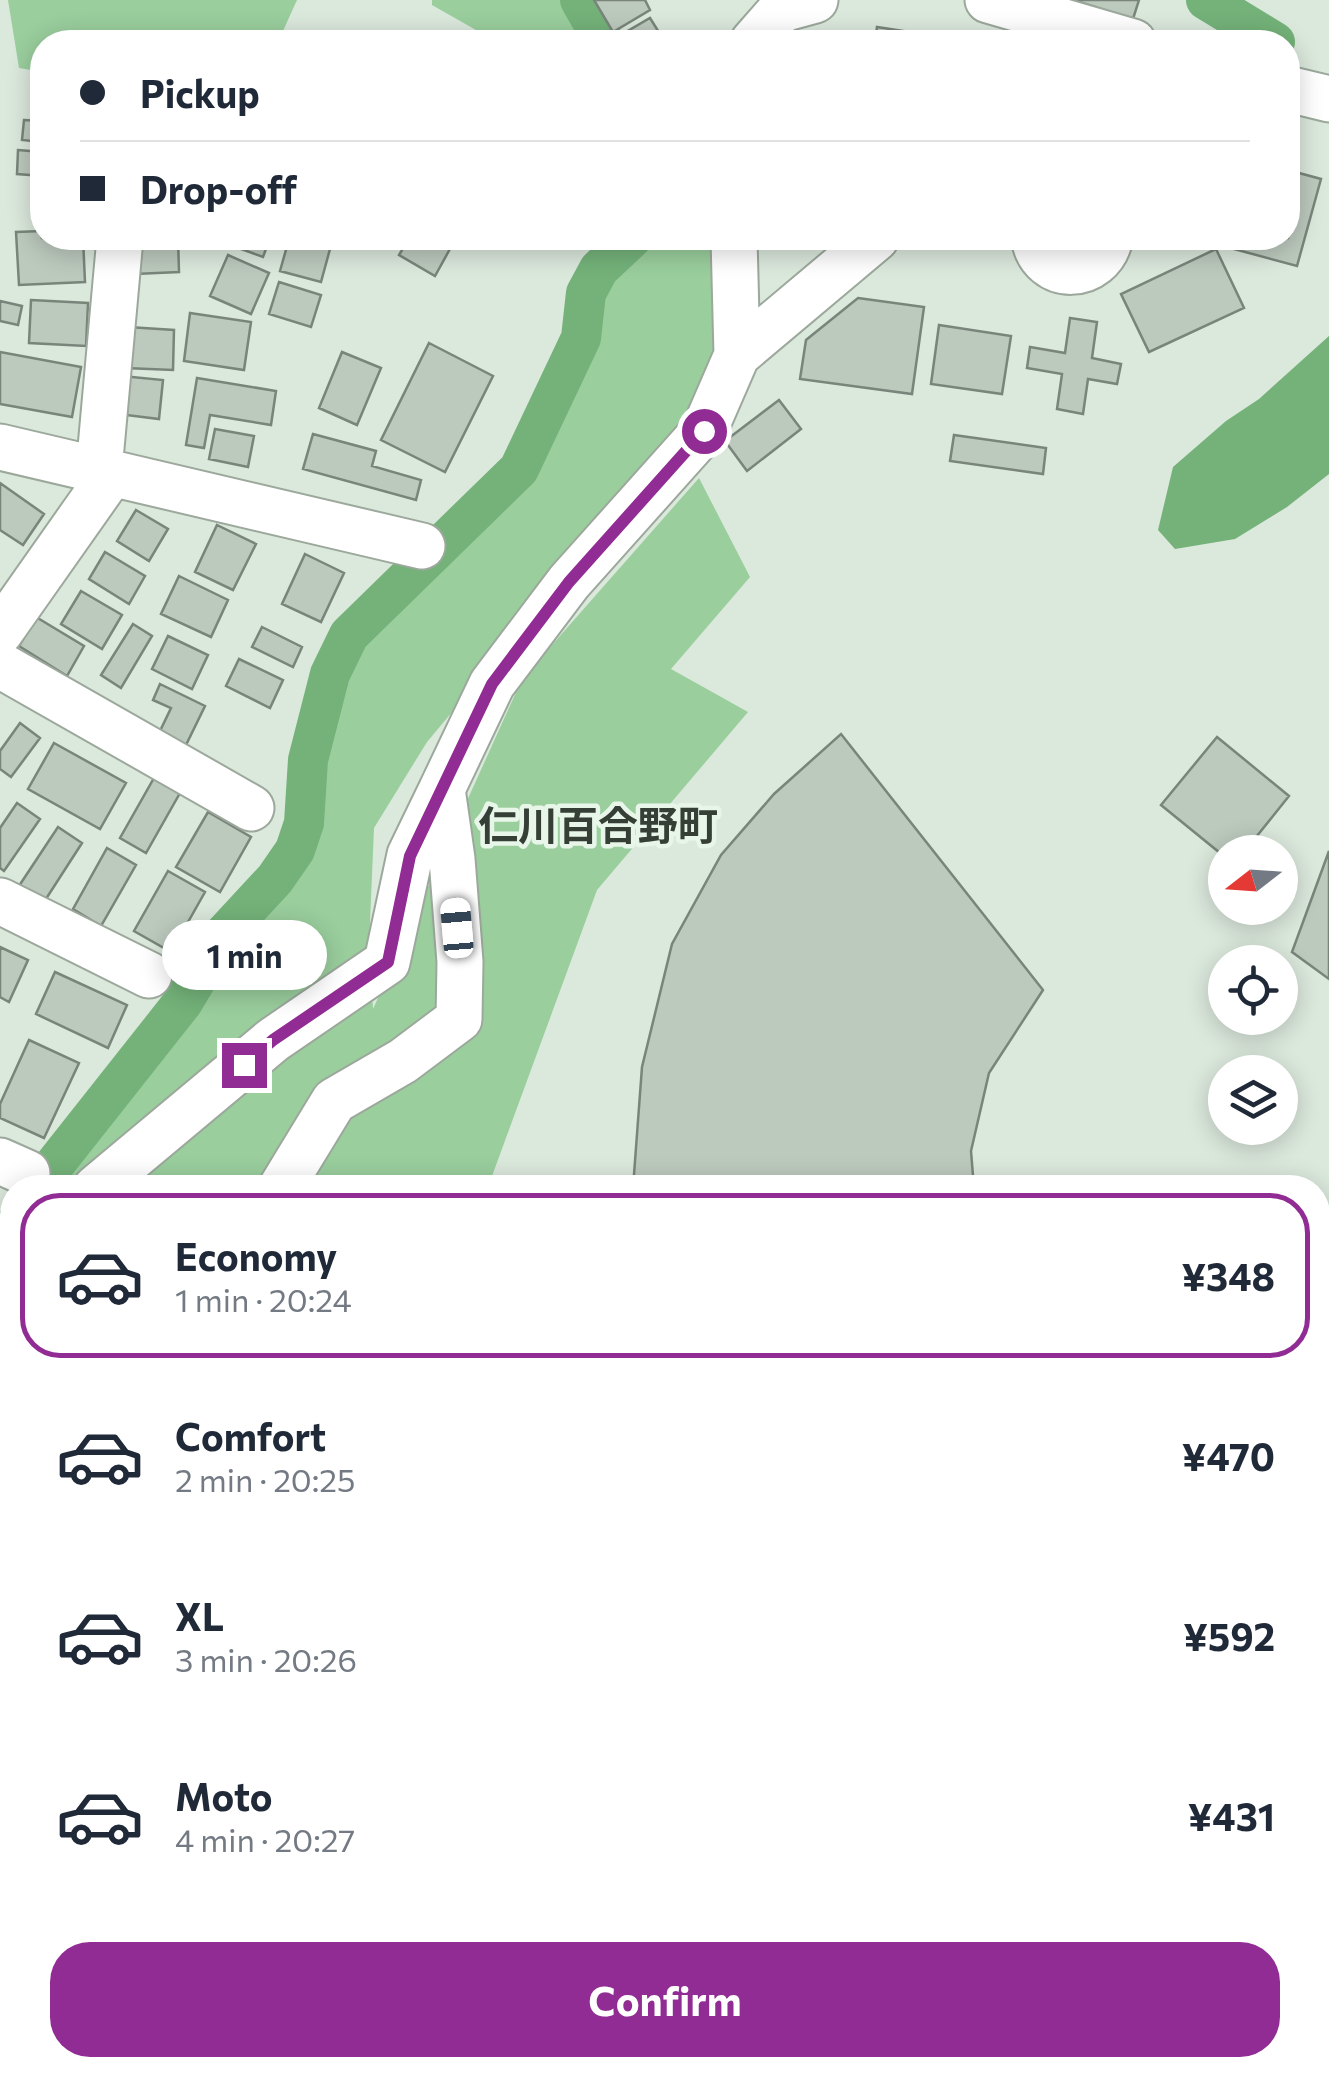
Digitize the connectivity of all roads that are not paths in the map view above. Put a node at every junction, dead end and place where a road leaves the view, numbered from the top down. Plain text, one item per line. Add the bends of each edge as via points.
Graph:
1 (815, 0) edge
2 (1000, 1) edge
3 (764, 30) edge
4 (1095, 30) edge
5 (1300, 91) edge
6 (1329, 99) edge
7 (119, 250) edge
8 (734, 250) edge
9 (862, 250) edge
10 (1039, 250) edge
11 (1108, 250) edge
12 (737, 355) junction
13 (0, 447) edge
14 (105, 472) junction
15 (422, 546) dead end
16 (0, 632) edge
17 (0, 665) edge
18 (442, 789) junction
19 (251, 808) dead end
20 (0, 901) edge
21 (149, 975) dead end
22 (112, 1175) edge
23 (289, 1175) edge

1 - 3 street via 782,9
2 - 4 street
5 - 6 street
7 - 14 street
8 - 12 street
9 - 12 street
10 - 11 street via 1053,268 1068,273 1098,263
12 - 18 street via 704,431 569,582 492,684
13 - 14 street
14 - 15 street
14 - 16 street
17 - 19 street
18 - 22 street via 410,856 388,962 273,1040
18 - 23 street via 460,962 459,1019 334,1100
20 - 21 street

